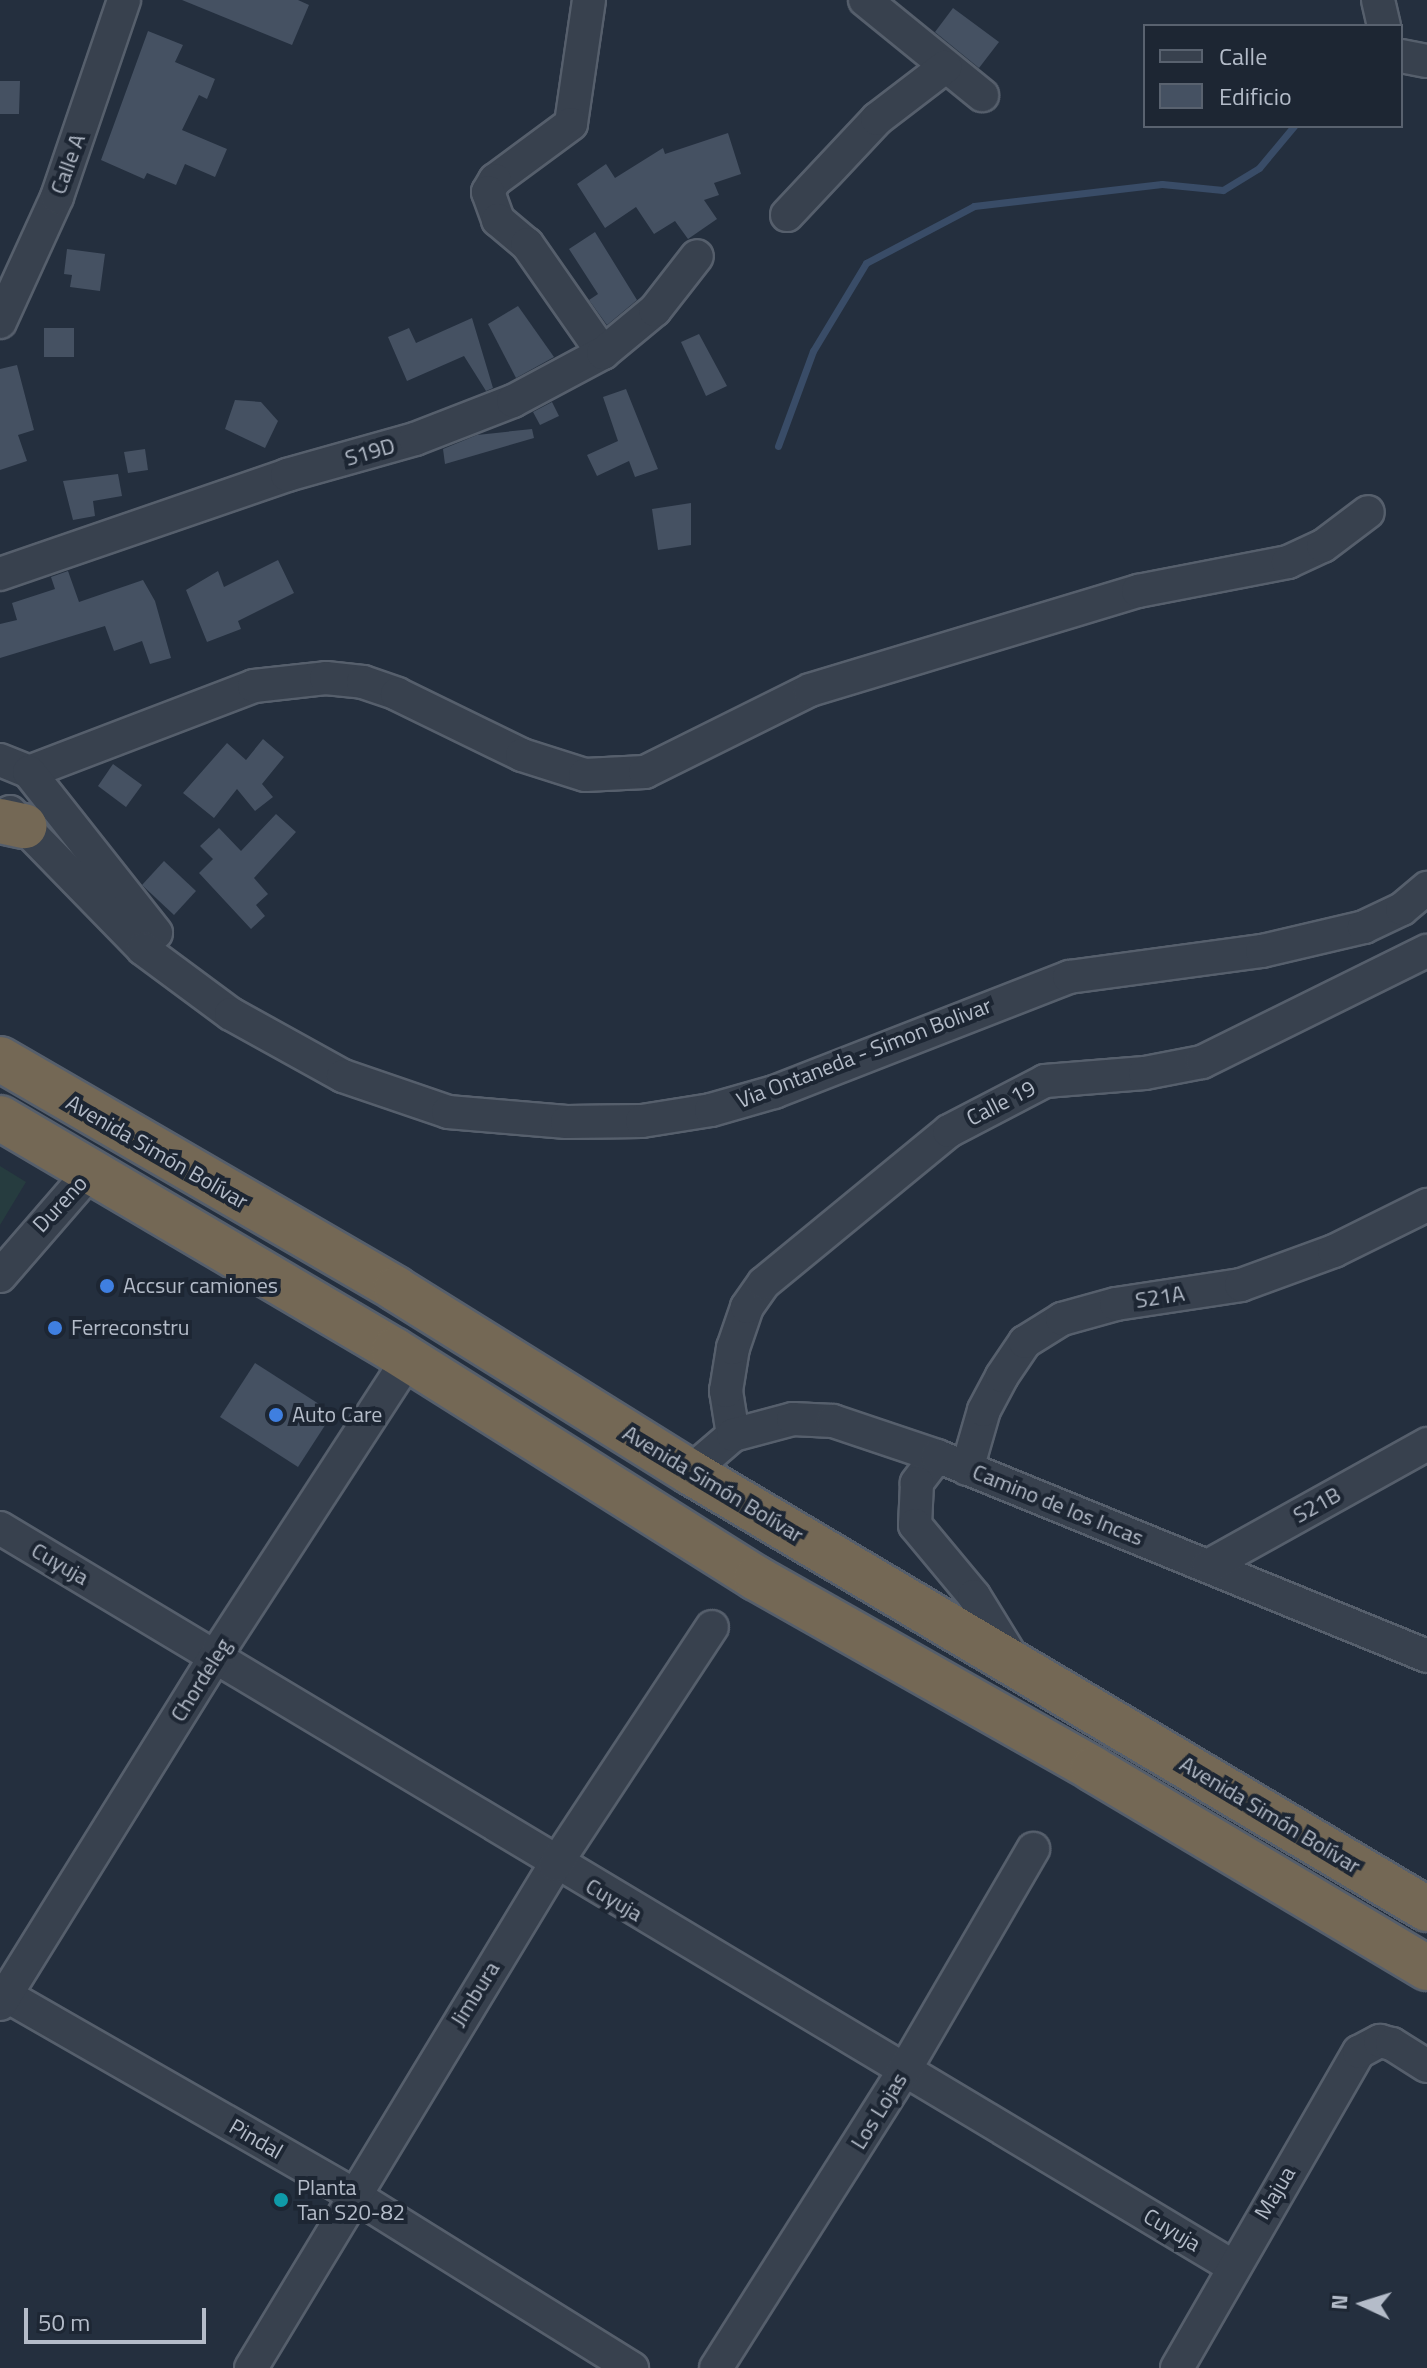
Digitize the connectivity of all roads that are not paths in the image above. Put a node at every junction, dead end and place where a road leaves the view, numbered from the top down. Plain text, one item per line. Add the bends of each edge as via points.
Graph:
1 (124, 0) edge
2 (589, 0) edge
3 (865, 0) edge
4 (1378, 0) edge
5 (1384, 24) edge
6 (1403, 56) edge
7 (1427, 61) edge
8 (945, 67) junction
9 (982, 95) dead end
10 (787, 215) dead end
11 (697, 256) dead end
12 (0, 322) edge
13 (603, 353) junction
14 (1368, 512) dead end
15 (0, 574) edge
16 (14, 766) edge
17 (5, 812) edge
18 (1427, 888) edge
19 (1427, 951) edge
20 (184, 979) junction
21 (0, 1059) edge
22 (0, 1118) edge
23 (91, 1171) junction
24 (1427, 1205) edge
25 (0, 1276) edge
26 (408, 1359) junction
27 (733, 1435) junction
28 (1427, 1444) edge
29 (937, 1456) junction
30 (967, 1469) junction
31 (690, 1472) junction
32 (0, 1528) edge
33 (1208, 1566) junction
34 (712, 1627) dead end
35 (216, 1655) junction
36 (1427, 1656) edge
37 (1014, 1661) junction
38 (1033, 1849) dead end
39 (555, 1865) junction
40 (1427, 1909) edge
41 (1427, 1968) edge
42 (2, 1997) edge
43 (1427, 2066) edge
44 (904, 2071) junction
45 (352, 2194) junction
46 (1232, 2266) junction
47 (1179, 2367) edge
48 (251, 2368) edge
49 (632, 2368) edge
50 (716, 2368) edge

1 - 12 street, Calle A via 57,197
2 - 13 street via 571,124 495,180 488,192 498,220 527,244
3 - 8 street
4 - 5 street
6 - 7 street
8 - 9 street
8 - 10 street via 877,119
11 - 13 street, S19D via 655,310
13 - 15 street, S19D via 513,401 415,439 287,475
14 - 16 street via 1323,546 1288,562 1138,591 810,690 645,772 585,775 522,755 397,694 363,682 326,678 254,686
16 - 20 street via 177,957
17 - 20 street, Via Ontaneda - Simon Bolivar via 143,949
18 - 20 street, Via Ontaneda - Simon Bolivar via 1402,909 1364,927 1262,951 1069,977 774,1092 642,1121 485,1118 420,1104 343,1076 231,1014
19 - 27 street, Calle 19 via 1202,1062 1145,1073 1045,1081 949,1131 764,1283 747,1307 733,1348 726,1391
21 - 31 highway, Avenida Simón Bolívar via 396,1289
22 - 23 highway
23 - 25 street, Dureno
23 - 26 highway
24 - 30 street, S21A via 1334,1251 1241,1285 1116,1304 1062,1319 1025,1342 1002,1376 984,1410
26 - 35 street, Chordeleg
26 - 41 highway via 756,1578
27 - 29 street, Camino de los Incas via 793,1419 833,1421
27 - 31 street, Camino de los Incas
28 - 33 street, S21B
29 - 30 street, Camino de los Incas
29 - 37 street via 917,1483 915,1525 974,1596
30 - 33 street, Camino de los Incas
31 - 37 highway, Avenida Simón Bolívar
32 - 35 street, Cuyuja
33 - 36 street, Camino de los Incas
34 - 39 street, Jimbura
35 - 39 street, Cuyuja
35 - 42 street, Chordeleg
37 - 40 highway, Avenida Simón Bolívar
38 - 44 street, Los Lojas
39 - 44 street, Cuyuja
39 - 45 street, Jimbura
42 - 45 street, Pindal
43 - 46 street, Majua via 1380,2041 1359,2052
44 - 46 street, Cuyuja
44 - 50 street, Los Lojas
45 - 48 street, Jimbura
45 - 49 street, Pindal
46 - 47 street, Majua

